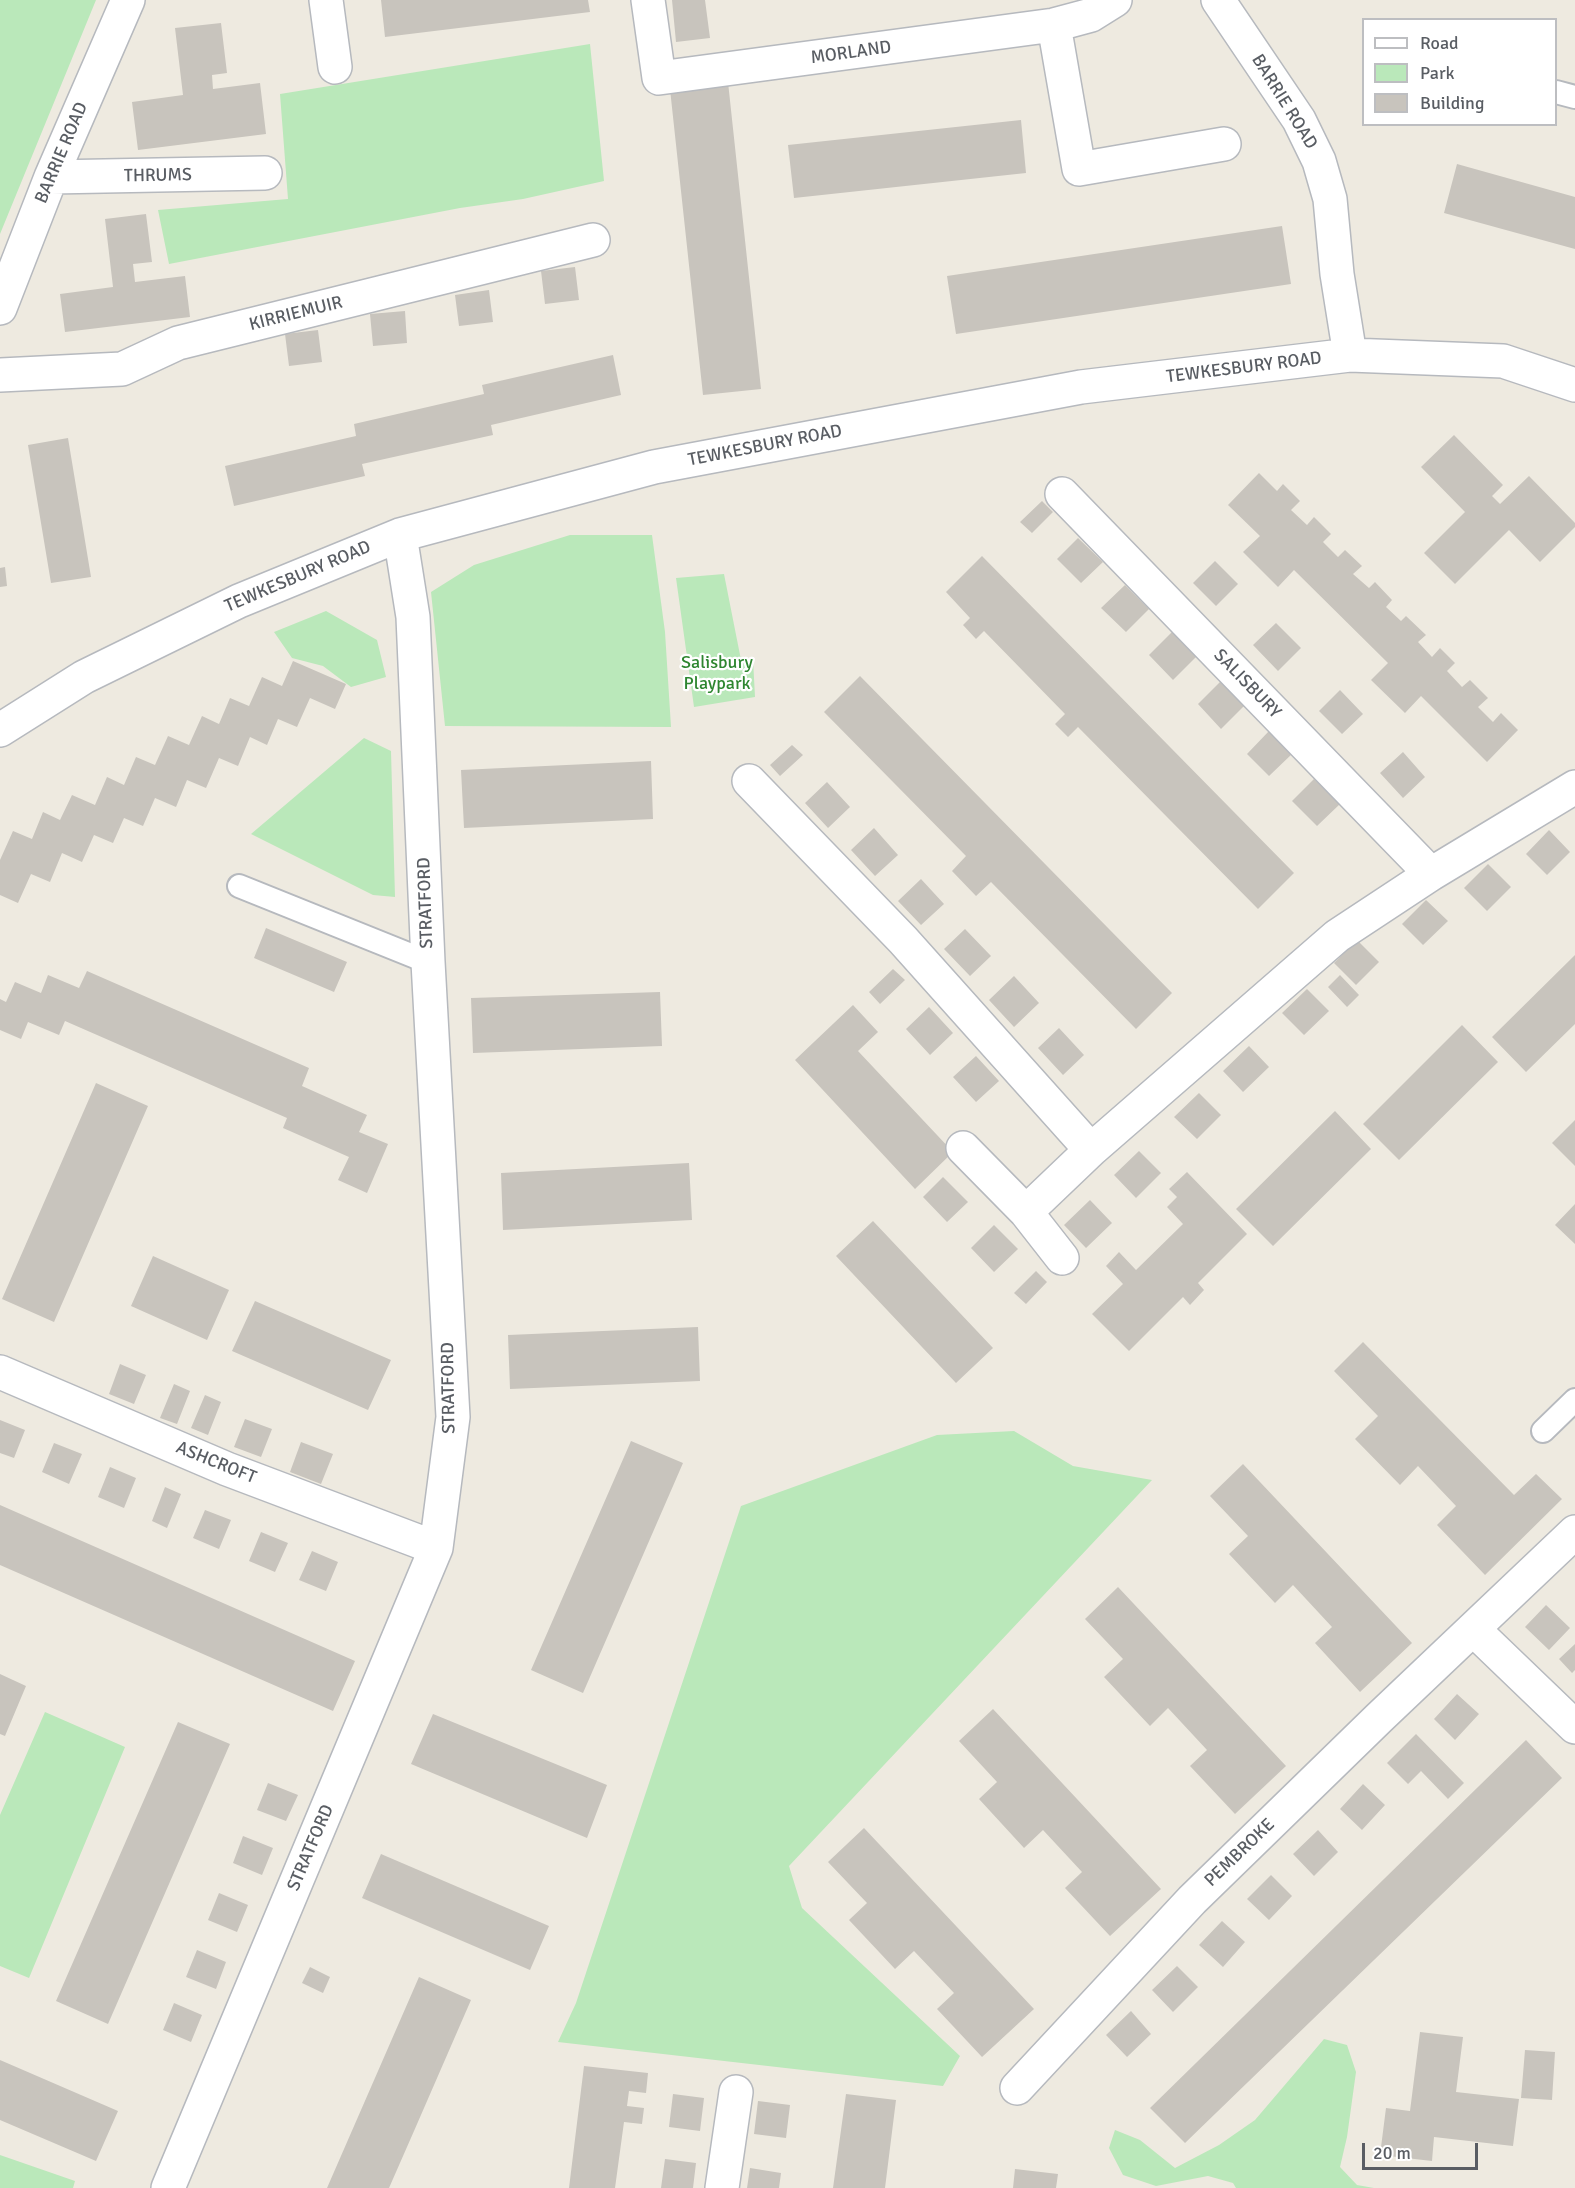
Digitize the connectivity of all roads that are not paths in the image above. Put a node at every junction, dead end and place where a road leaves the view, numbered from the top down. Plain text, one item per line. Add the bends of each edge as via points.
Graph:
1 (128, 0) edge
2 (326, 0) edge
3 (648, 0) edge
4 (1115, 0) edge
5 (1218, 0) edge
6 (1054, 25) junction
7 (335, 67) dead end
8 (1557, 92) edge
9 (1575, 97) edge
10 (1224, 144) dead end
11 (265, 172) dead end
12 (51, 177) junction
13 (593, 240) dead end
14 (0, 308) edge
15 (1350, 355) junction
16 (0, 375) edge
17 (1575, 384) edge
18 (1062, 494) dead end
19 (400, 535) junction
20 (0, 730) edge
21 (749, 782) dead end
22 (1575, 788) edge
23 (1431, 874) junction
24 (239, 886) dead end
25 (428, 962) junction
26 (963, 1148) dead end
27 (1091, 1150) junction
28 (1026, 1212) junction
29 (1062, 1258) dead end
30 (0, 1372) edge
31 (1575, 1400) edge
32 (1543, 1431) dead end
33 (1575, 1532) edge
34 (435, 1548) junction
35 (1473, 1629) junction
36 (1575, 1727) edge
37 (1017, 2088) dead end
38 (736, 2092) dead end
39 (168, 2188) edge
40 (722, 2188) edge

1 - 12 street, BARRIE ROAD
2 - 7 street
3 - 6 street, MORLAND via 659,78
4 - 6 street, MORLAND via 1090,15
5 - 15 street, BARRIE ROAD via 1299,120 1319,161 1330,199
6 - 10 street via 1079,169
8 - 9 lane
11 - 12 street, THRUMS
12 - 14 street, BARRIE ROAD
13 - 16 street, KIRRIEMUIR via 178,343 123,369
15 - 17 street, TEWKESBURY ROAD via 1503,361
15 - 19 street, TEWKESBURY ROAD via 1082,387 654,466
18 - 23 street, SALISBURY
19 - 20 street, TEWKESBURY ROAD via 239,601 84,677
19 - 25 street, STRATFORD via 413,617
21 - 27 street via 903,940
22 - 23 street
23 - 27 street via 1337,936
24 - 25 lane
25 - 34 street, STRATFORD via 453,1417
26 - 28 street
27 - 28 street
28 - 29 street
30 - 34 street, ASHCROFT via 227,1469
31 - 32 lane
33 - 35 street, PEMBROKE
34 - 39 street, STRATFORD
35 - 36 street
35 - 37 street, PEMBROKE via 1192,1900
38 - 40 street

